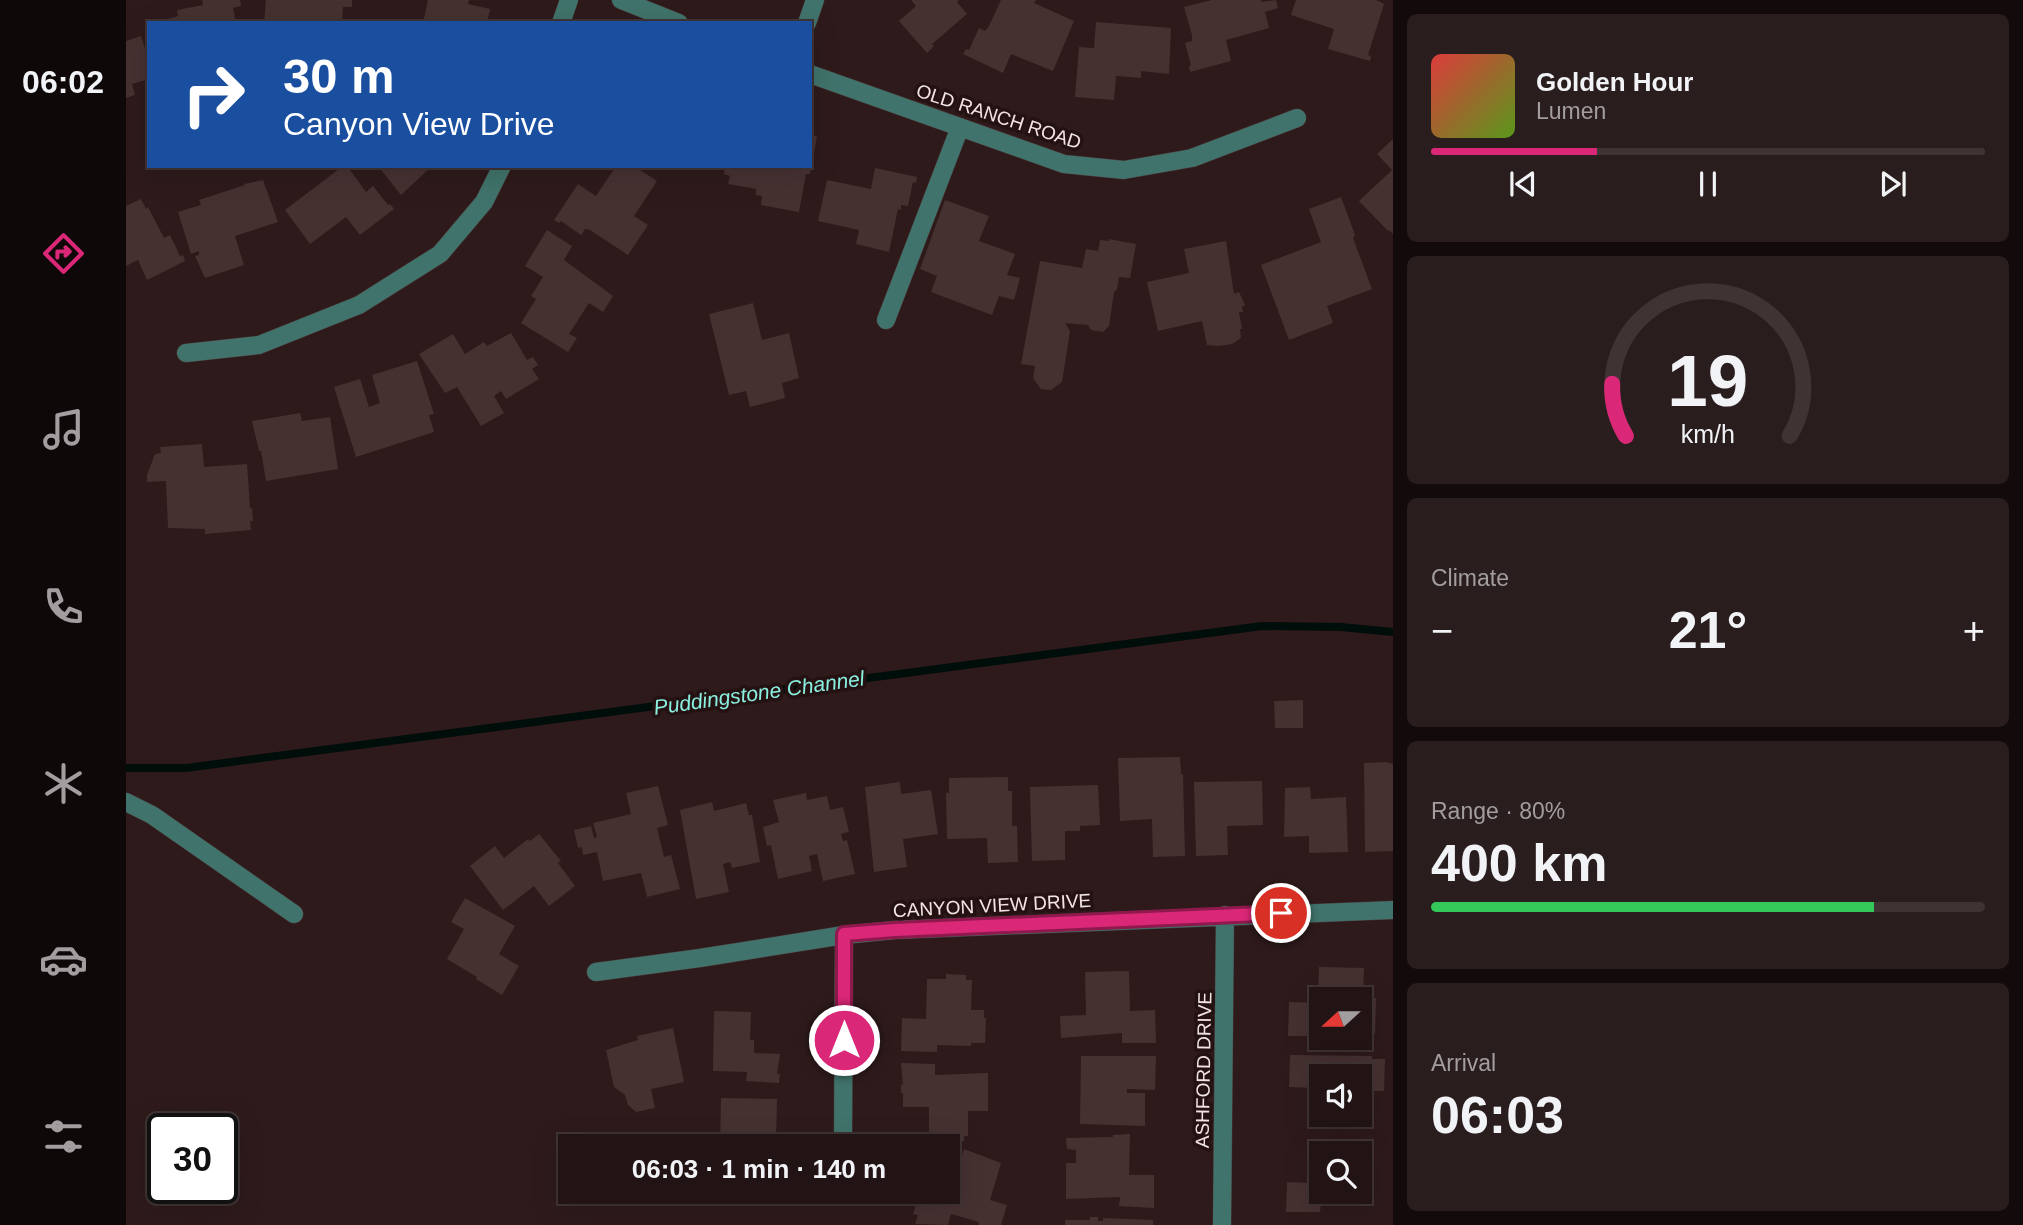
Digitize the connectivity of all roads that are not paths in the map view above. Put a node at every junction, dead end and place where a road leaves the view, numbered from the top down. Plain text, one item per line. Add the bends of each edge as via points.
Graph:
1 (569, 0) edge
2 (621, 0) edge
3 (815, 0) edge
4 (562, 21) edge
5 (674, 21) edge
6 (808, 21) edge
7 (812, 75) edge
8 (1297, 118) dead end
9 (960, 127) junction
10 (501, 168) edge
11 (886, 320) dead end
12 (186, 353) dead end
13 (126, 802) edge
14 (1393, 910) edge
15 (294, 914) dead end
16 (1225, 915) junction
17 (844, 934) junction
18 (596, 972) dead end
19 (843, 1134) edge
20 (1222, 1225) edge

1 - 4 street
2 - 5 street
3 - 6 street
7 - 9 street, OLD RANCH ROAD
8 - 9 street, OLD RANCH ROAD via 1192,158 1124,170 1064,164
9 - 11 street
10 - 12 street via 484,202 440,254 359,305 259,345
13 - 15 street via 152,815
14 - 16 street, CANYON VIEW DRIVE
16 - 17 street, CANYON VIEW DRIVE
16 - 20 street, ASHFORD DRIVE
17 - 18 street, CANYON VIEW DRIVE
17 - 19 street

